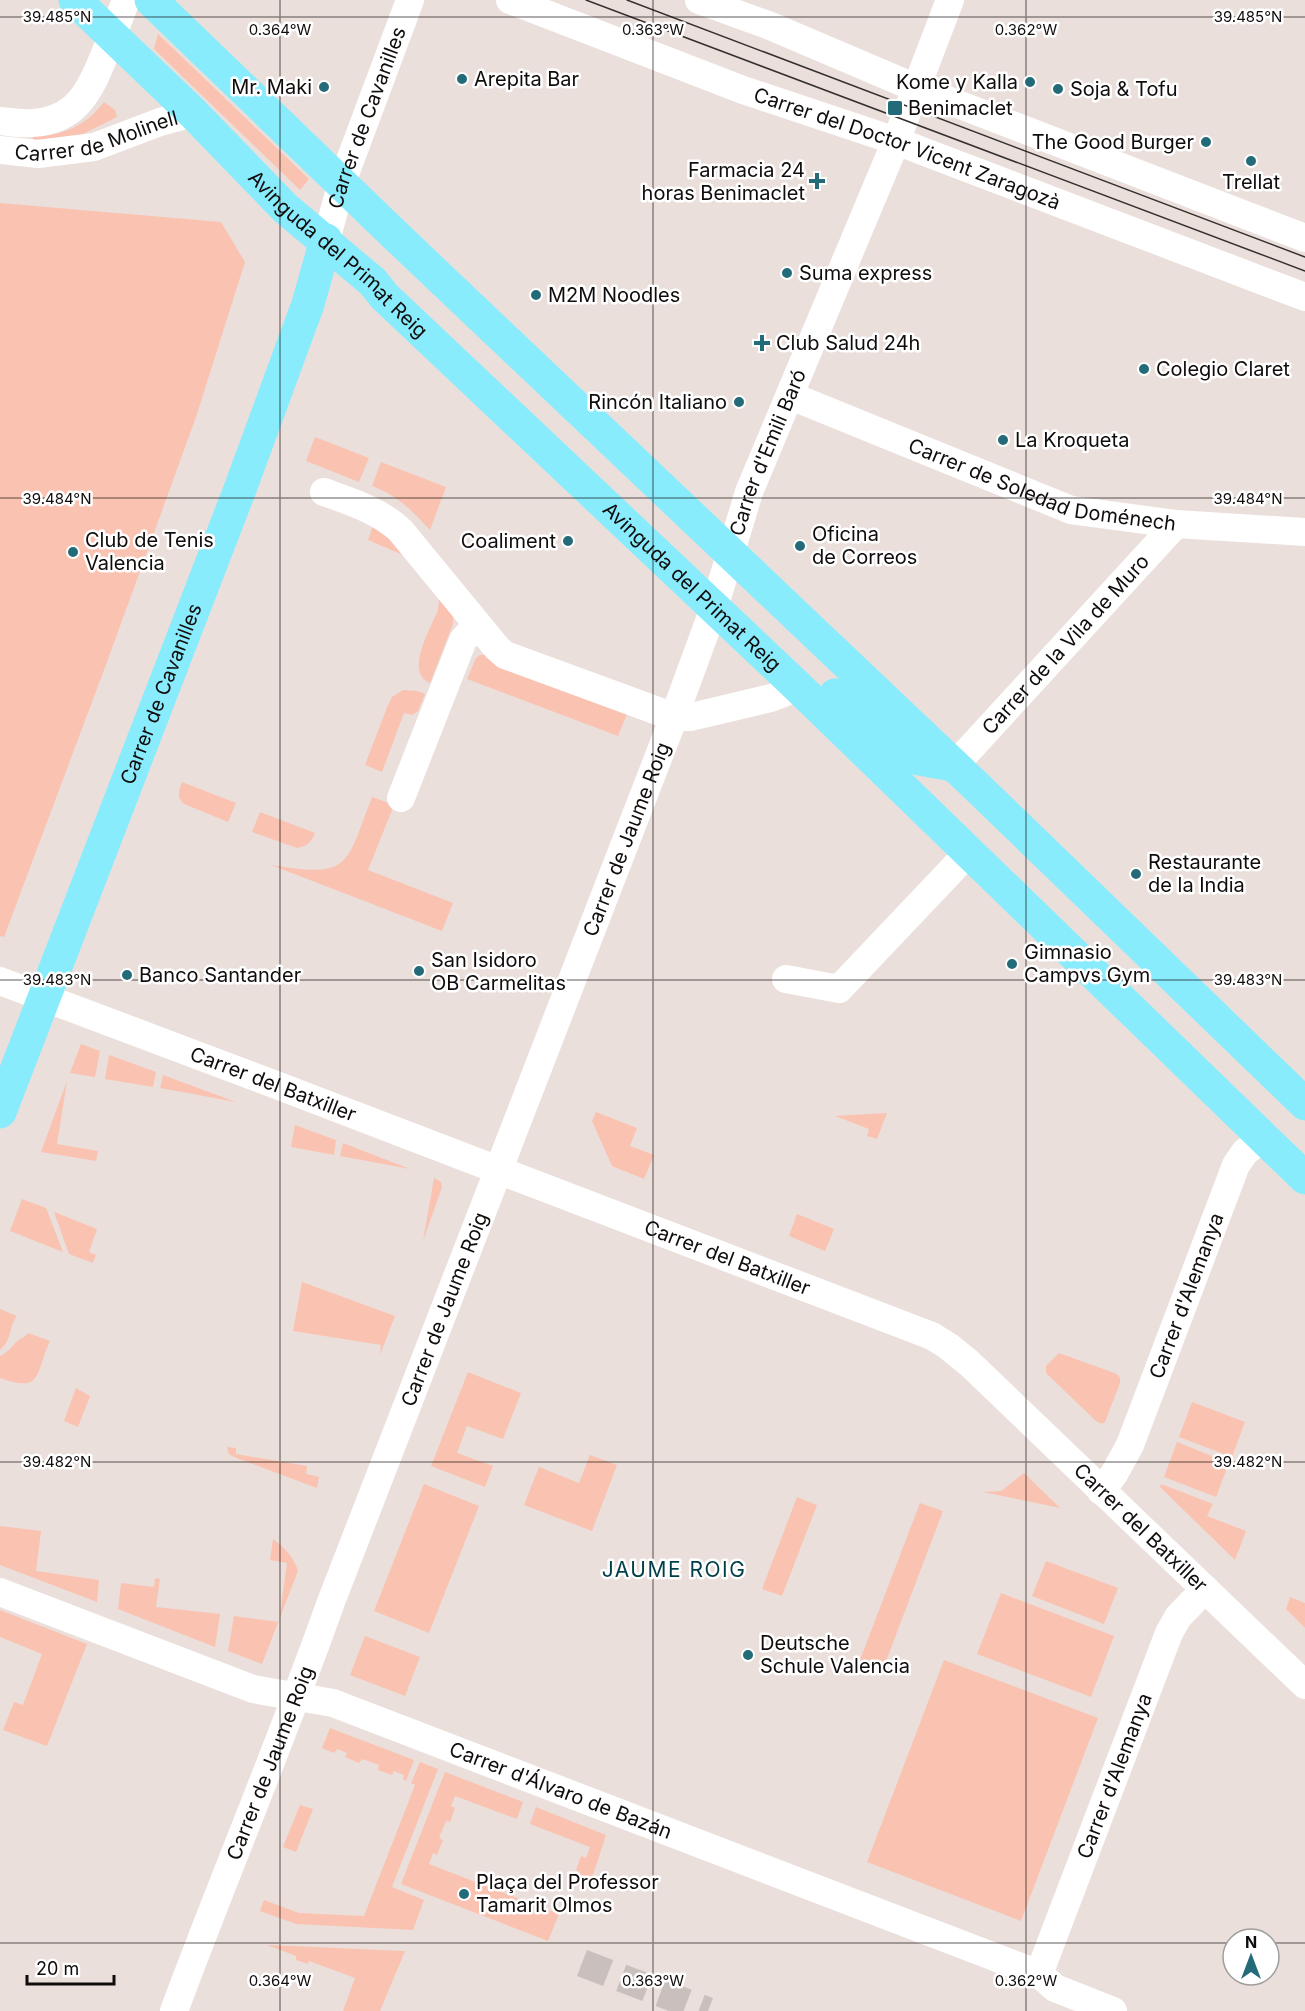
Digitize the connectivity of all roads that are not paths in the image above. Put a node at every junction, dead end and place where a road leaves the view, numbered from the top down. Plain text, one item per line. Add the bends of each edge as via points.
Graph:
1 (75, 0) edge
2 (126, 0) edge
3 (151, 0) edge
4 (410, 0) edge
5 (510, 0) edge
6 (699, 0) edge
7 (950, 0) edge
8 (112, 36) junction
9 (916, 88) junction
10 (193, 113) junction
11 (0, 121) edge
12 (896, 141) junction
13 (0, 150) edge
14 (342, 182) junction
15 (1305, 238) edge
16 (326, 240) junction
17 (1305, 297) edge
18 (791, 396) junction
19 (324, 492) dead end
20 (1176, 524) junction
21 (1305, 532) edge
22 (731, 553) junction
23 (714, 608) junction
24 (477, 625) junction
25 (795, 684) junction
26 (674, 717) junction
27 (954, 766) junction
28 (401, 798) dead end
29 (969, 852) junction
30 (786, 979) dead end
31 (0, 981) edge
32 (44, 996) junction
33 (1305, 1104) edge
34 (0, 1112) edge
35 (1264, 1137) junction
36 (499, 1170) junction
37 (1305, 1178) edge
38 (1101, 1491) junction
39 (1205, 1589) junction
40 (0, 1592) edge
41 (1305, 1685) edge
42 (297, 1698) junction
43 (1039, 1974) junction
44 (1099, 2008) edge
45 (174, 2011) edge

1 - 8 main road, Avinguda del Primat Reig
2 - 8 street, Carrer de Molinell
3 - 14 main road
4 - 14 street, Carrer de Cavanilles
5 - 12 street, Carrer del Doctor Vicent Zaragozà via 743,90
6 - 9 street
7 - 9 street, Carrer d'Emili Baró
8 - 10 main road, Avinguda del Primat Reig
8 - 11 street, Carrer de Molinell via 86,95 65,114 32,123
9 - 12 street, Carrer d'Emili Baró
9 - 15 street
10 - 13 street, Carrer de Molinell via 94,147 38,154
10 - 16 main road, Avinguda del Primat Reig via 285,208
12 - 17 street, Carrer del Doctor Vicent Zaragozà
12 - 18 street, Carrer d'Emili Baró
14 - 16 street, Carrer de Cavanilles
14 - 22 main road
16 - 23 main road, Avinguda del Primat Reig
16 - 32 main road, Carrer de Cavanilles via 308,304 240,489
18 - 20 street, Carrer de Soledad Doménech via 1071,510
18 - 22 street, Carrer d'Emili Baró via 749,492
19 - 24 street via 370,509 394,525
20 - 21 street, Carrer de Soledad Doménech
20 - 27 street, Carrer de la Vila de Muro
22 - 23 street, Carrer d'Emili Baró
22 - 27 main road
23 - 25 main road, Avinguda del Primat Reig
23 - 26 street, Carrer de Jaume Roig
24 - 26 street via 505,654
24 - 28 street via 463,640
25 - 26 street via 771,698 691,717
25 - 27 main road via 828,689 902,753
25 - 29 main road, Avinguda del Primat Reig
26 - 36 street, Carrer de Jaume Roig
27 - 33 main road
29 - 30 street via 839,989
29 - 35 main road, Avinguda del Primat Reig
31 - 32 street, Carrer del Batxiller
32 - 34 main road, Carrer de Cavanilles
32 - 36 street, Carrer del Batxiller
35 - 37 main road, Avinguda del Primat Reig
35 - 38 street, Carrer d'Alemanya via 1236,1164 1130,1445
36 - 38 street, Carrer del Batxiller via 932,1336 969,1363
36 - 42 street, Carrer de Jaume Roig
38 - 39 street, Carrer del Batxiller
39 - 41 street, Carrer del Batxiller
39 - 43 street, Carrer d'Alemanya via 1178,1617 1169,1633
40 - 42 street, Carrer d'Álvaro de Bazán via 254,1689
42 - 43 street, Carrer d'Álvaro de Bazán via 333,1703
42 - 45 street, Carrer de Jaume Roig
43 - 44 street, Carrer d'Álvaro de Bazán via 1055,1988

